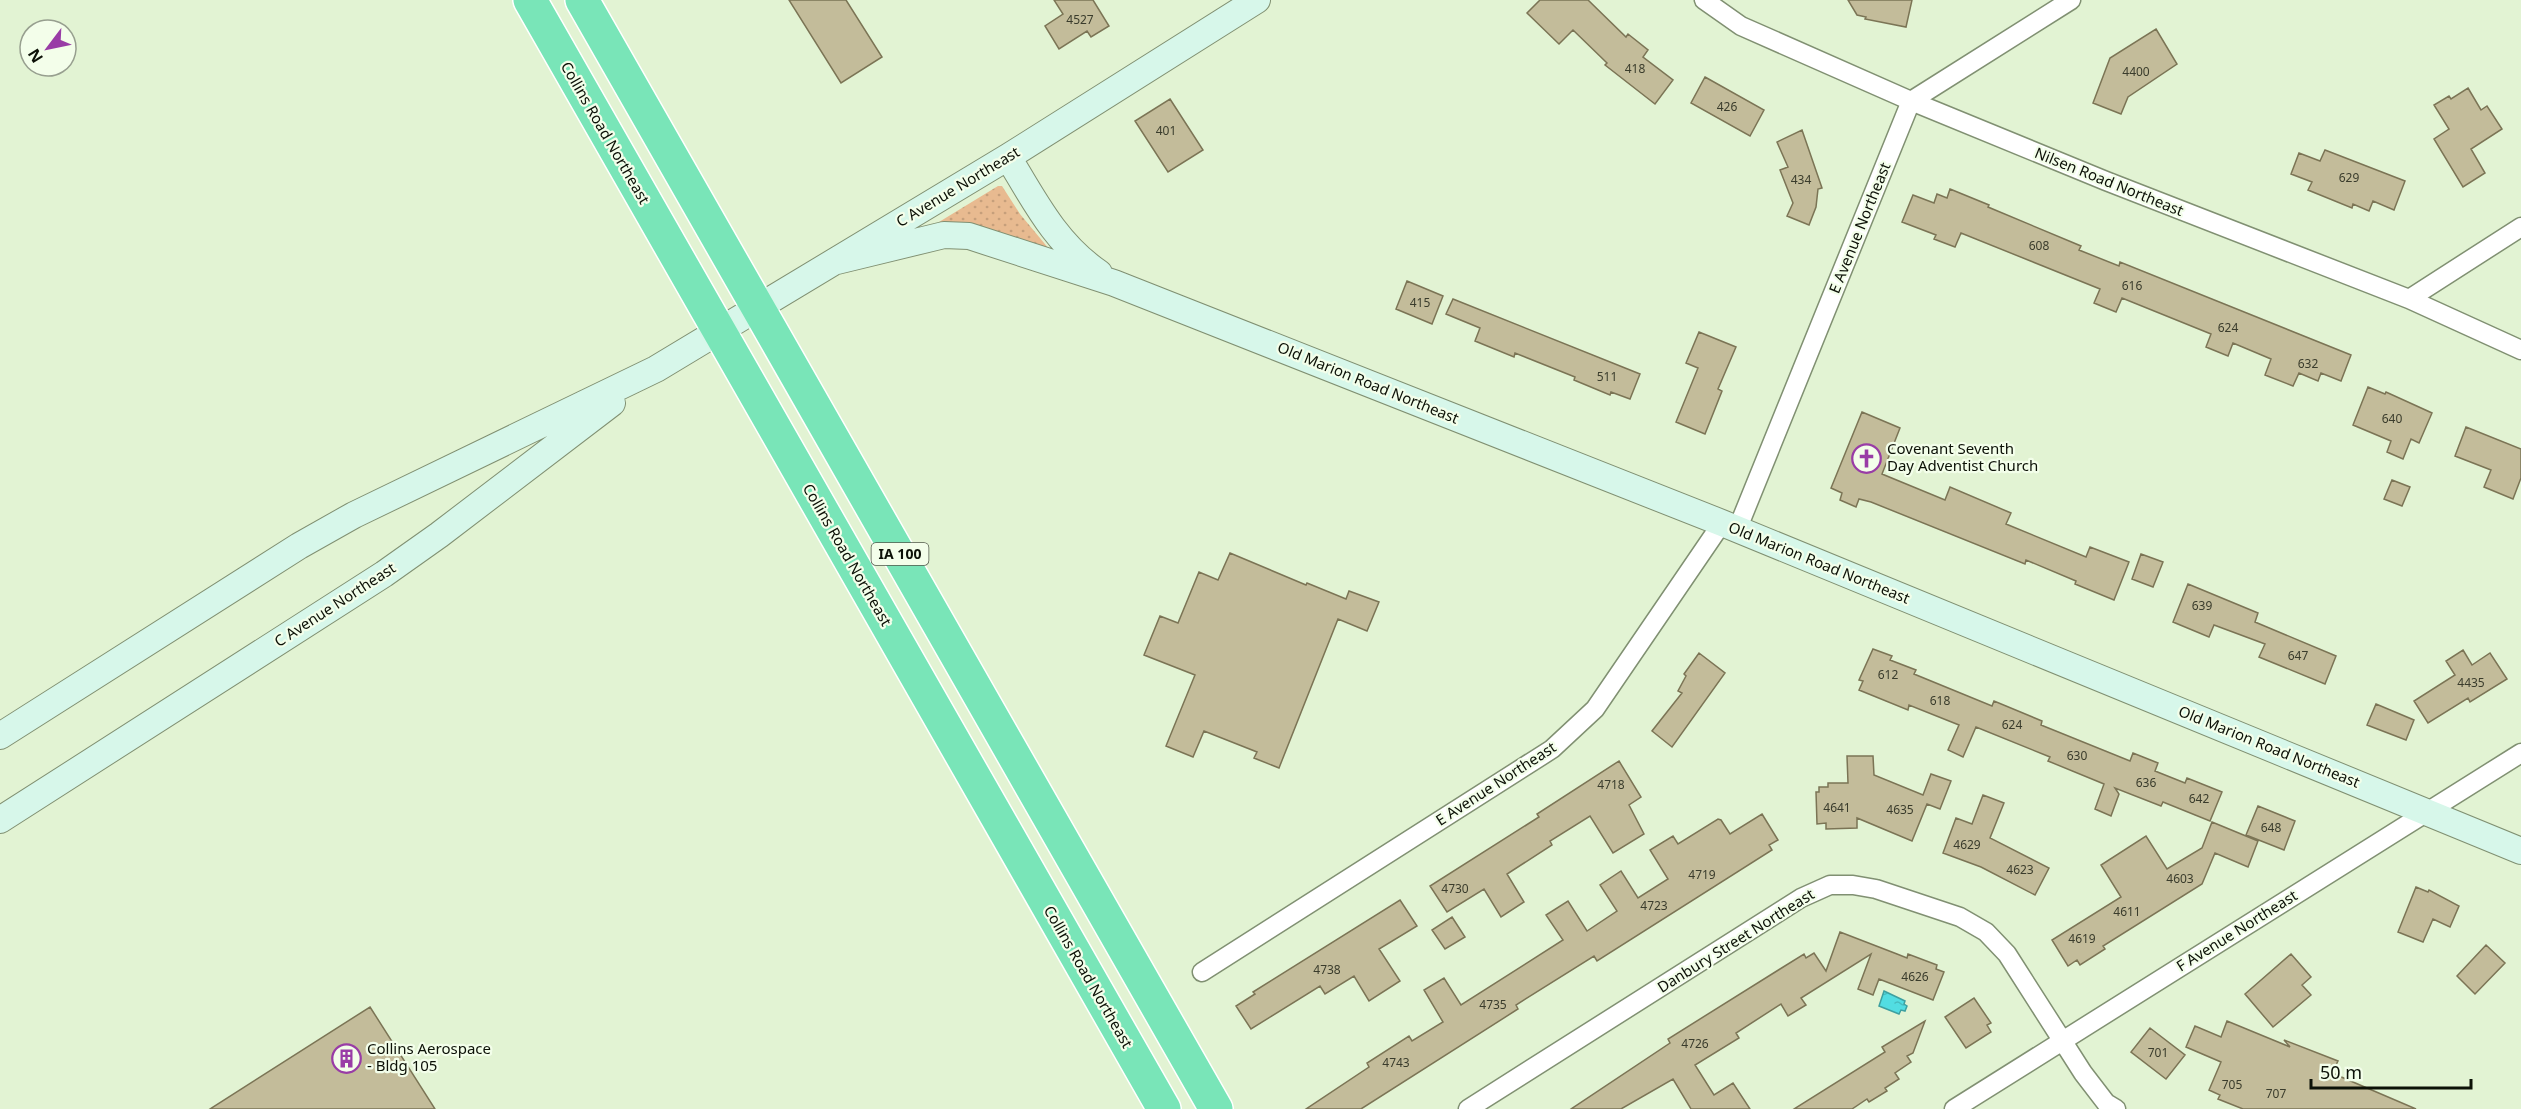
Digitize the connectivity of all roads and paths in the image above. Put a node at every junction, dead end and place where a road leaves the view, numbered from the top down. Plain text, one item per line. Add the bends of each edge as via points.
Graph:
1 (530, 0) edge
2 (582, 0) edge
3 (1257, 0) edge
4 (1704, 0) edge
5 (2071, 0) edge
6 (1911, 101) junction
7 (1008, 157) junction
8 (2521, 227) edge
9 (837, 261) junction
10 (1114, 283) junction
11 (2409, 299) junction
12 (759, 307) junction
13 (719, 331) junction
14 (2521, 350) edge
15 (656, 369) junction
16 (1729, 527) junction
17 (0, 736) edge
18 (2521, 753) edge
19 (2427, 812) junction
20 (0, 820) edge
21 (2521, 851) edge
22 (1202, 972) dead end
23 (2061, 1042) junction
24 (1164, 1109) edge
25 (1216, 1109) edge
26 (1468, 1109) edge
27 (1954, 1109) edge
28 (2116, 1109) edge

1 - 13 highway, Collins Road Northeast / IA 100
2 - 12 highway, IA 100
3 - 7 main road, C Avenue Northeast
4 - 6 street, Nilsen Road Northeast via 1741,26
5 - 6 street
6 - 11 street, Nilsen Road Northeast
6 - 16 street, E Avenue Northeast
7 - 9 main road, C Avenue Northeast
7 - 10 main road, Old Marion Road Northeast via 1053,231 1074,253
8 - 11 street
9 - 10 main road, Old Marion Road Northeast via 944,235 969,236
9 - 12 main road, C Avenue Northeast
10 - 16 main road, Old Marion Road Northeast
11 - 14 street, Nilsen Road Northeast
12 - 13 main road, C Avenue Northeast
12 - 25 highway, IA 100
13 - 15 main road, C Avenue Northeast
13 - 24 highway, Collins Road Northeast / IA 100
15 - 17 main road, C Avenue Northeast via 398,492 318,536
15 - 20 main road, C Avenue Northeast via 384,574
16 - 19 main road, Old Marion Road Northeast
16 - 22 street, E Avenue Northeast via 1595,709 1552,749
18 - 19 street, F Avenue Northeast
19 - 21 main road, Old Marion Road Northeast
19 - 23 street, F Avenue Northeast
23 - 26 street, Danbury Street Northeast via 2007,954 1986,932 1960,917 1876,889 1830,885 1801,898
23 - 27 street, F Avenue Northeast
23 - 28 street, Danbury Street Northeast via 2106,1103

